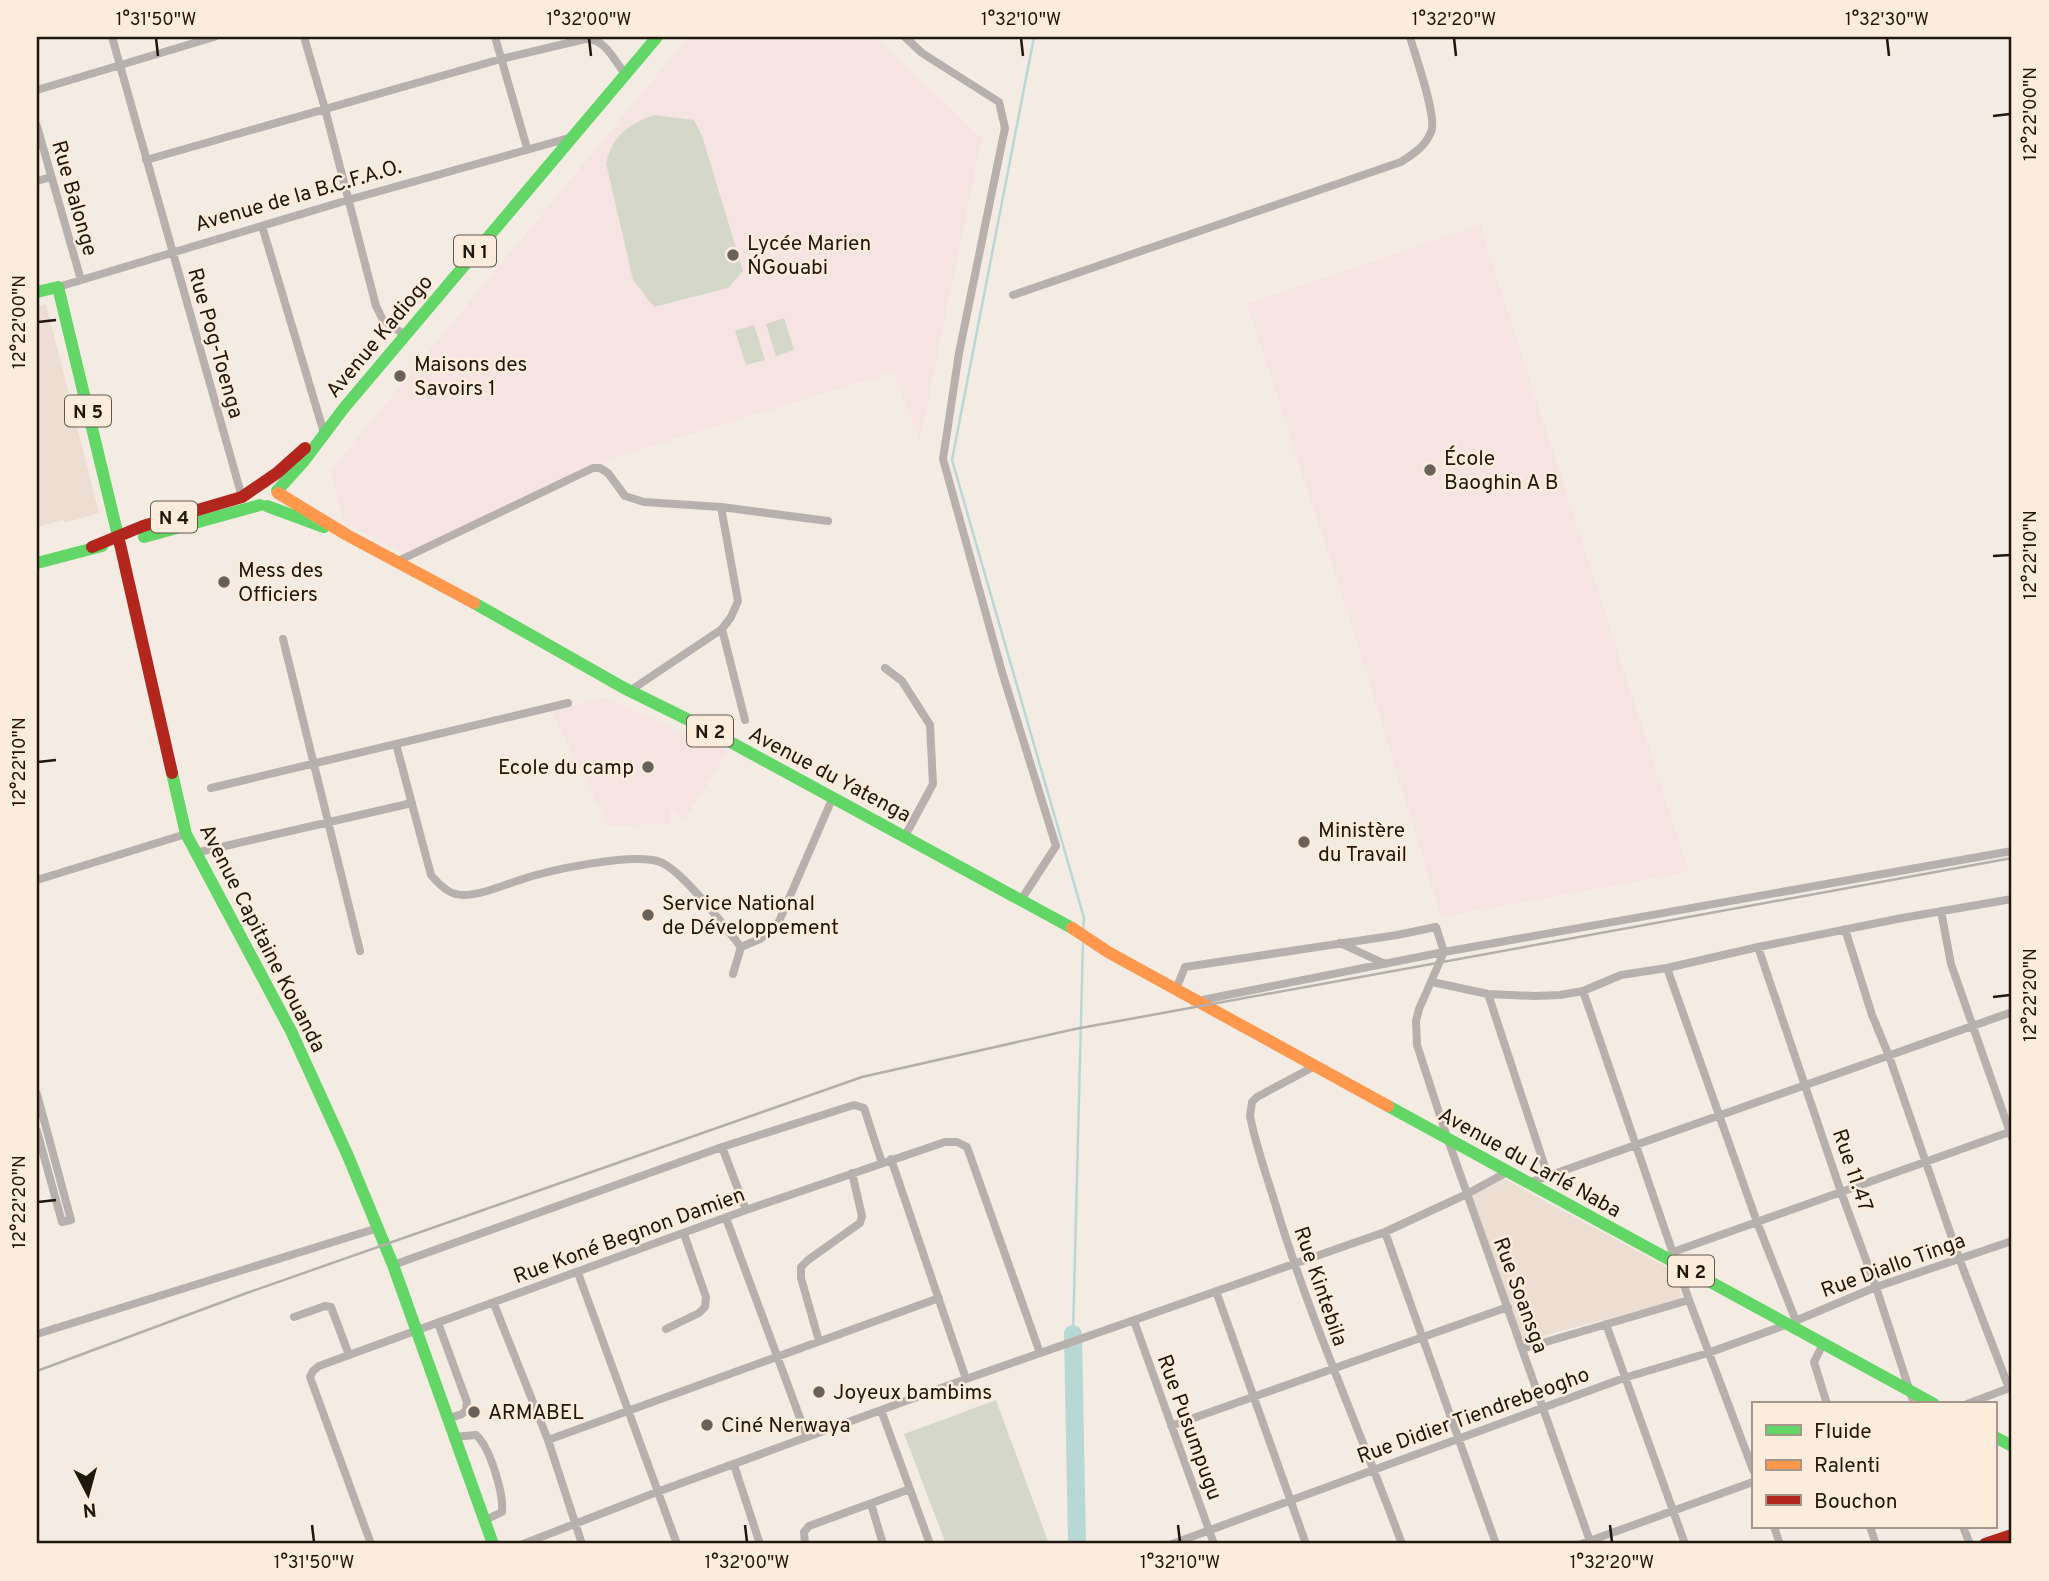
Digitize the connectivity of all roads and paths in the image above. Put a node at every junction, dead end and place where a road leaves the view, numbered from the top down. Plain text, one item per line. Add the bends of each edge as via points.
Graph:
1 (112, 37) edge
2 (215, 37) edge
3 (304, 37) edge
4 (495, 37) edge
5 (648, 37) edge
6 (657, 37) edge
7 (905, 37) edge
8 (1410, 37) edge
9 (501, 59) junction
10 (120, 66) junction
11 (627, 71) junction
12 (37, 90) edge
13 (325, 109) junction
14 (37, 126) edge
15 (570, 138) junction
16 (527, 148) junction
17 (146, 160) junction
18 (51, 177) junction
19 (37, 181) edge
20 (348, 200) junction
21 (262, 226) junction
22 (172, 252) junction
23 (81, 280) junction
24 (58, 287) junction
25 (37, 292) edge
26 (1013, 295) dead end
27 (405, 335) junction
28 (322, 434) junction
29 (259, 485) junction
30 (277, 492) junction
31 (242, 497) junction
32 (264, 506) junction
33 (721, 507) junction
34 (828, 521) dead end
35 (348, 535) junction
36 (119, 540) junction
37 (396, 562) junction
38 (37, 563) edge
39 (722, 629) junction
40 (283, 639) dead end
41 (885, 668) dead end
42 (631, 690) junction
43 (568, 703) dead end
44 (745, 720) dead end
45 (396, 744) junction
46 (314, 764) junction
47 (211, 788) dead end
48 (833, 797) junction
49 (412, 803) junction
50 (329, 823) junction
51 (186, 834) junction
52 (905, 836) junction
53 (2012, 851) edge
54 (195, 853) junction
55 (37, 880) edge
56 (2012, 899) edge
57 (1021, 900) junction
58 (1941, 911) junction
59 (1845, 929) junction
60 (1340, 943) junction
61 (741, 947) junction
62 (1758, 947) junction
63 (360, 951) dead end
64 (1108, 952) joint
65 (1444, 952) junction
66 (1385, 964) junction
67 (1667, 968) junction
68 (733, 974) dead end
69 (1432, 982) junction
70 (1176, 989) junction
71 (1583, 991) junction
72 (1488, 994) junction
73 (1197, 1001) junction
74 (2012, 1012) edge
75 (1974, 1026) junction
76 (1889, 1056) junction
77 (1315, 1066) junction
78 (1806, 1085) junction
79 (37, 1094) edge
80 (1718, 1115) junction
81 (37, 1131) edge
82 (2012, 1133) edge
83 (1447, 1137) junction
84 (1634, 1145) junction
85 (722, 1147) junction
86 (891, 1159) junction
87 (882, 1163) junction
88 (1925, 1163) junction
89 (1509, 1171) junction
90 (852, 1173) junction
91 (1548, 1176) junction
92 (1531, 1182) junction
93 (1841, 1192) junction
94 (1467, 1194) junction
95 (746, 1210) junction
96 (726, 1217) junction
97 (1757, 1222) junction
98 (378, 1228) junction
99 (1385, 1232) junction
100 (684, 1234) junction
101 (2012, 1241) edge
102 (1675, 1257) junction
103 (1959, 1258) junction
104 (1293, 1264) junction
105 (393, 1265) junction
106 (578, 1273) junction
107 (1876, 1287) junction
108 (1216, 1291) junction
109 (939, 1298) junction
110 (1689, 1300) junction
111 (494, 1304) junction
112 (1507, 1307) junction
113 (293, 1317) dead end
114 (1133, 1321) junction
115 (1792, 1322) junction
116 (438, 1323) junction
117 (1606, 1324) junction
118 (666, 1329) dead end
119 (415, 1331) junction
120 (37, 1334) edge
121 (1423, 1338) junction
122 (819, 1341) junction
123 (1824, 1344) junction
124 (1522, 1349) junction
125 (1040, 1353) junction
126 (1708, 1353) junction
127 (349, 1355) junction
128 (777, 1356) junction
129 (1332, 1370) junction
130 (1624, 1378) junction
131 (966, 1379) junction
132 (2010, 1388) edge
133 (1909, 1390) junction
134 (1254, 1396) junction
135 (1826, 1402) edge
136 (1913, 1402) edge
137 (1930, 1402) edge
138 (1973, 1402) edge
139 (881, 1410) junction
140 (1543, 1410) junction
141 (627, 1412) junction
142 (447, 1419) junction
143 (1171, 1426) junction
144 (454, 1437) junction
145 (807, 1437) junction
146 (1996, 1438) edge
147 (548, 1440) junction
148 (1459, 1440) junction
149 (2012, 1446) edge
150 (734, 1465) junction
151 (1752, 1466) edge
152 (1374, 1469) junction
153 (1752, 1482) edge
154 (910, 1489) junction
155 (657, 1492) junction
156 (1290, 1500) junction
157 (871, 1504) junction
158 (1672, 1509) junction
159 (485, 1520) junction
160 (575, 1523) junction
161 (1209, 1531) junction
162 (2012, 1535) edge
163 (1587, 1543) edge
164 (371, 1544) edge
165 (494, 1544) edge
166 (523, 1544) edge
167 (582, 1544) edge
168 (677, 1544) edge
169 (760, 1544) edge
170 (804, 1544) edge
171 (883, 1544) edge
172 (930, 1544) edge
173 (1172, 1544) edge
174 (1214, 1544) edge
175 (1306, 1544) edge
176 (1402, 1544) edge
177 (1496, 1544) edge
178 (1685, 1544) edge
179 (1985, 1544) edge

1 - 10 street, Rue Pog-Toenga
2 - 10 street
3 - 13 street
4 - 9 street
5 - 11 main road, Avenue Kadiogo / N 1
6 - 11 main road, Avenue Kadiogo / N 1
7 - 57 street via 999,102 1005,128 959,353 943,459 1056,846
8 - 26 street via 1433,130 1421,149 1401,162
9 - 11 street via 594,38
9 - 13 street
9 - 16 street
10 - 12 street
10 - 17 street, Rue Pog-Toenga
11 - 15 main road, Avenue Kadiogo / N 1
13 - 17 street
13 - 20 street
14 - 18 street, Rue Balonge
15 - 16 street, Avenue de la B.C.F.A.O.
15 - 27 main road, Avenue Kadiogo / N 1
16 - 20 street, Avenue de la B.C.F.A.O.
17 - 22 street, Rue Pog-Toenga
18 - 19 street
18 - 23 street, Rue Balonge
20 - 21 street, Avenue de la B.C.F.A.O.
20 - 27 street via 376,306 383,320
21 - 22 street, Avenue de la B.C.F.A.O.
21 - 28 street
22 - 23 street, Avenue de la B.C.F.A.O.
22 - 31 street, Rue Pog-Toenga
23 - 24 street, Avenue de la B.C.F.A.O.
24 - 25 main road, Avenue de la B.C.F.A.O.
24 - 36 main road, Avenue Capitaine Kouanda / N 5
27 - 28 main road, Avenue Kadiogo / N 1
28 - 29 main road, Avenue Kadiogo / N 1
28 - 30 main road, Avenue Kadiogo / N 1
29 - 30 main road via 272,484
29 - 31 main road, N 4
29 - 32 main road via 253,497
30 - 32 main road via 275,502
30 - 35 main road, Avenue du Yatenga / N 2
31 - 36 main road, N 4
32 - 35 main road, Avenue du Yatenga / N 2
32 - 36 main road, N 4
33 - 34 street
33 - 37 street via 644,502 625,496 608,473 593,468
33 - 39 street via 738,601
35 - 37 main road, Avenue du Yatenga / N 2
36 - 38 main road, N 4
36 - 51 main road, Avenue Capitaine Kouanda
37 - 42 main road, Avenue du Yatenga / N 2
39 - 42 street
39 - 44 street
40 - 46 street
41 - 52 street via 902,681 930,725 933,784
42 - 48 main road, Avenue du Yatenga / N 2
43 - 45 street
45 - 46 street
45 - 49 street
46 - 47 street
46 - 50 street
48 - 52 main road, Avenue du Yatenga / N 2
48 - 61 street via 777,926
49 - 50 street
49 - 61 street via 430,875 456,895 621,859 660,861 712,911
50 - 54 street
50 - 63 street
51 - 54 main road, Avenue Capitaine Kouanda
51 - 55 street
52 - 57 main road, Avenue du Yatenga / N 2
53 - 65 street
54 - 98 main road, Avenue Capitaine Kouanda via 291,1031
56 - 58 street
57 - 64 main road, Avenue du Yatenga / N 2
58 - 59 street
58 - 75 street via 1951,964
59 - 62 street
59 - 76 street
60 - 65 street via 1436,927
60 - 66 street
60 - 70 street via 1185,967
61 - 68 street
62 - 67 street
62 - 78 street, Rue 11.47
64 - 70 main road, Avenue du Larlé Naba / N 2
65 - 66 street
65 - 69 street, Rue Soansga
66 - 73 street
67 - 71 street via 1621,975
67 - 80 street
69 - 72 street
69 - 83 street, Rue Soansga via 1419,1009 1416,1035
70 - 73 main road, Avenue du Larlé Naba / N 2
71 - 72 street
71 - 84 street
72 - 91 street
73 - 77 main road, Avenue du Larlé Naba / N 2
74 - 75 street
75 - 76 street
75 - 82 street
76 - 78 street
76 - 88 street
77 - 83 main road, Avenue du Larlé Naba / N 2
77 - 104 street, Rue Kintebila via 1257,1097 1250,1108
78 - 80 street
78 - 93 street, Rue 11.47
79 - 81 street via 71,1220 62,1222
80 - 84 street
80 - 97 street
82 - 88 street
83 - 89 main road, Avenue du Larlé Naba / N 2
83 - 94 street, Rue Soansga
84 - 91 street
84 - 102 street
85 - 87 street via 857,1104 864,1108
85 - 95 street
85 - 105 street
86 - 87 street, Rue Koné Begnon Damien
86 - 109 street
86 - 125 street, Rue Koné Begnon Damien via 946,1142 967,1147
87 - 90 street, Rue Koné Begnon Damien
88 - 93 street
88 - 103 street
89 - 92 main road, Avenue du Larlé Naba / N 2
89 - 94 street
90 - 95 street, Rue Koné Begnon Damien
90 - 122 street via 860,1223 802,1267
91 - 92 street
92 - 102 main road, Avenue du Larlé Naba / N 2
93 - 97 street
93 - 107 street, Rue 11.47
94 - 99 street
94 - 112 street, Rue Soansga
95 - 96 street, Rue Koné Begnon Damien
96 - 100 street, Rue Koné Begnon Damien
96 - 128 street
97 - 102 street
97 - 115 street
98 - 105 main road, Avenue Capitaine Kouanda
98 - 120 street
99 - 104 street
99 - 121 street
100 - 106 street, Rue Koné Begnon Damien
100 - 118 street via 706,1297 705,1307
101 - 103 street, Rue Diallo Tinga
102 - 110 street
102 - 115 main road, Avenue du Larlé Naba / N 2
103 - 107 street, Rue Diallo Tinga
103 - 132 street
104 - 108 street
104 - 129 street, Rue Kintebila
105 - 119 main road, Avenue Capitaine Kouanda
106 - 111 street, Rue Koné Begnon Damien
106 - 141 street
107 - 115 street, Rue Diallo Tinga
107 - 133 street, Rue 11.47
108 - 114 street
108 - 134 street
109 - 122 street
109 - 131 street
110 - 117 street
110 - 126 street
111 - 116 street, Rue Koné Begnon Damien
111 - 147 street
112 - 121 street
112 - 124 street, Rue Soansga
113 - 127 street via 331,1307
114 - 125 street
114 - 143 street, Rue Pusumpugu
115 - 123 main road, Avenue du Larlé Naba / N 2
115 - 126 street, Rue Didier Tiendrebeogho
116 - 119 street, Rue Koné Begnon Damien
116 - 142 street via 467,1402 462,1414
117 - 124 street
117 - 130 street
119 - 127 street, Rue Koné Begnon Damien
119 - 142 main road, Avenue Capitaine Kouanda
121 - 129 street
121 - 148 street
122 - 128 street
123 - 133 main road, Avenue du Larlé Naba / N 2
123 - 135 street via 1814,1362
124 - 140 street, Rue Soansga
125 - 131 street
126 - 130 street, Rue Didier Tiendrebeogho
126 - 151 street
127 - 164 street, Rue Koné Begnon Damien via 319,1366 310,1377
128 - 141 street
128 - 145 street
129 - 134 street
129 - 152 street, Rue Kintebila
130 - 140 street, Rue Didier Tiendrebeogho
130 - 158 street
131 - 139 street
132 - 138 street
133 - 136 street, Rue 11.47
133 - 137 main road, Avenue du Larlé Naba / N 2
134 - 143 street
134 - 156 street
139 - 145 street
139 - 154 street
140 - 148 street, Rue Didier Tiendrebeogho
140 - 163 street, Rue Soansga
141 - 147 street
141 - 155 street
142 - 144 main road, Avenue Capitaine Kouanda
143 - 161 street, Rue Pusumpugu
144 - 159 main road, Avenue Capitaine Kouanda
144 - 159 street via 477,1435 483,1441 503,1506 502,1512
145 - 150 street
146 - 149 main road
147 - 160 street
148 - 152 street, Rue Didier Tiendrebeogho
148 - 177 street
150 - 155 street
150 - 169 street
152 - 156 street, Rue Didier Tiendrebeogho
152 - 176 street, Rue Kintebila
153 - 158 street
154 - 157 street
154 - 172 street
155 - 160 street
155 - 168 street
156 - 161 street, Rue Didier Tiendrebeogho
156 - 175 street
157 - 170 street via 809,1526
157 - 171 street
158 - 163 street
158 - 178 street
159 - 165 main road, Avenue Capitaine Kouanda
160 - 166 street
160 - 167 street
161 - 173 street, Rue Didier Tiendrebeogho
161 - 174 street, Rue Pusumpugu
162 - 179 main road

